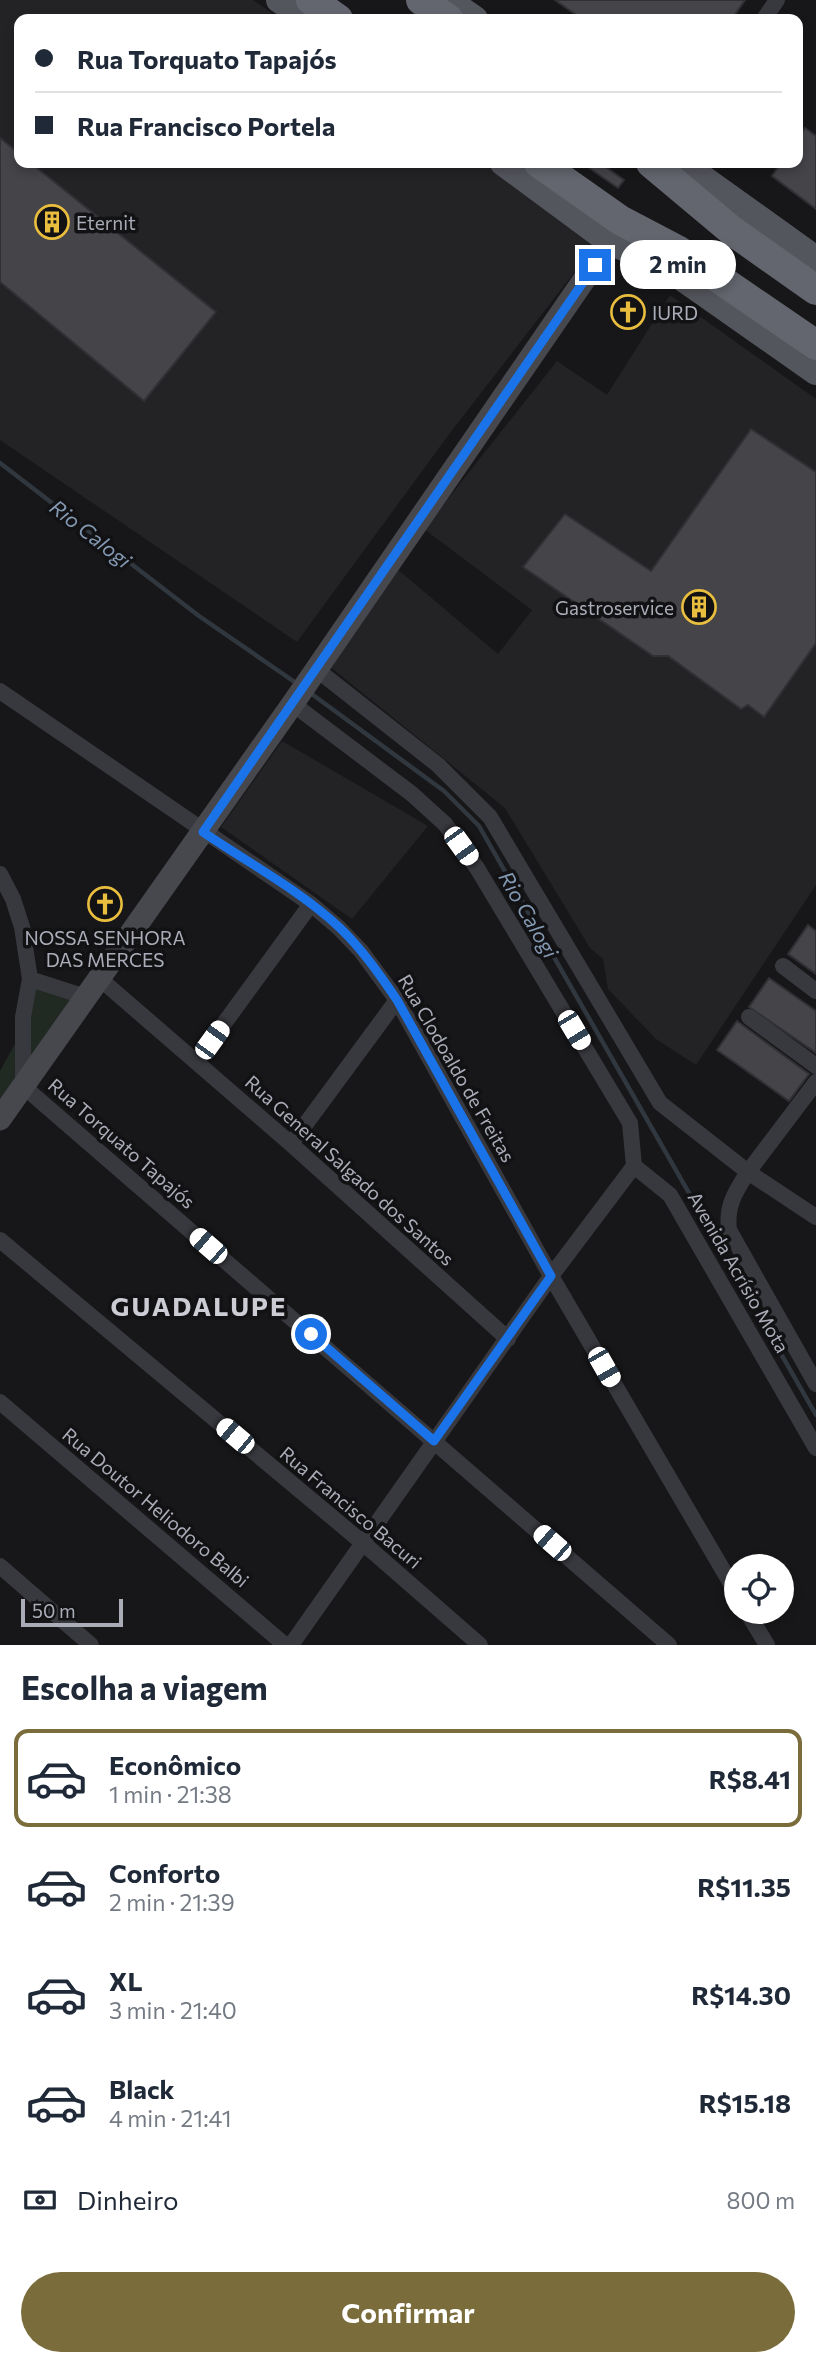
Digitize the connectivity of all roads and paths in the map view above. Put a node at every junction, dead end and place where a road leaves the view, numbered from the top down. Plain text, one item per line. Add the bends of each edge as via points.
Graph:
1 (279, 0) edge
2 (311, 0) edge
3 (421, 0) edge
4 (448, 0) edge
5 (300, 14) edge
6 (331, 14) edge
7 (442, 14) edge
8 (468, 14) edge
9 (510, 168) edge
10 (546, 168) edge
11 (657, 168) edge
12 (689, 168) edge
13 (610, 242) junction
14 (816, 259) edge
15 (816, 290) edge
16 (816, 345) edge
17 (816, 372) edge
18 (314, 672) junction
19 (0, 691) edge
20 (295, 702) junction
21 (203, 832) junction
22 (0, 874) edge
23 (311, 904) junction
24 (783, 966) dead end
25 (30, 979) junction
26 (93, 988) junction
27 (816, 991) edge
28 (397, 1000) junction
29 (749, 1017) dead end
30 (196, 1062) junction
31 (816, 1066) edge
32 (816, 1082) edge
33 (23, 1086) junction
34 (0, 1119) edge
35 (290, 1144) junction
36 (635, 1166) junction
37 (747, 1172) junction
38 (813, 1209) edge
39 (0, 1240) edge
40 (551, 1276) junction
41 (508, 1339) junction
42 (816, 1384) edge
43 (0, 1402) edge
44 (434, 1441) junction
45 (816, 1448) edge
46 (363, 1543) junction
47 (0, 1566) edge
48 (724, 1572) edge
49 (753, 1624) edge
50 (761, 1641) edge
51 (92, 1645) edge
52 (285, 1645) edge
53 (291, 1645) edge
54 (480, 1645) edge
55 (669, 1645) edge

1 - 5 main road
2 - 6 highway
3 - 7 highway
4 - 8 main road
9 - 13 main road
10 - 16 highway
11 - 15 highway via 731,230
12 - 14 main road
13 - 17 main road via 665,266
13 - 18 street
18 - 20 street
18 - 37 street via 438,765 491,817 660,1103
19 - 21 street, Rua Clodoaldo de Freitas
20 - 21 street
20 - 36 street via 412,794 453,835 630,1123
21 - 23 street, Rua Clodoaldo de Freitas
21 - 26 street
22 - 25 street via 22,927
23 - 28 street, Rua Clodoaldo de Freitas via 361,951
23 - 30 street
24 - 27 street
25 - 26 street
25 - 33 street via 23,1017
26 - 30 street, Rua General Salgado dos Santos
26 - 33 street
28 - 35 street
28 - 40 street, Rua Clodoaldo de Freitas
29 - 31 street
30 - 35 street, Rua General Salgado dos Santos
32 - 37 street, Avenida Acrísio Mota
33 - 34 street
33 - 44 street, Rua Torquato Tapajós
35 - 41 street, Rua General Salgado dos Santos
36 - 40 street
36 - 45 street, Avenida Acrísio Mota via 670,1195
37 - 38 street
37 - 42 street, Avenida Acrísio Mota via 727,1213 729,1230
39 - 46 street, Rua Francisco Bacuri
40 - 41 street
40 - 48 street, Rua Clodoaldo de Freitas
41 - 44 street
43 - 52 street, Rua Doutor Heliodoro Balbi
44 - 46 street
44 - 55 street, Rua Torquato Tapajós
46 - 53 street
46 - 54 street, Rua Francisco Bacuri
47 - 51 street
49 - 50 street

